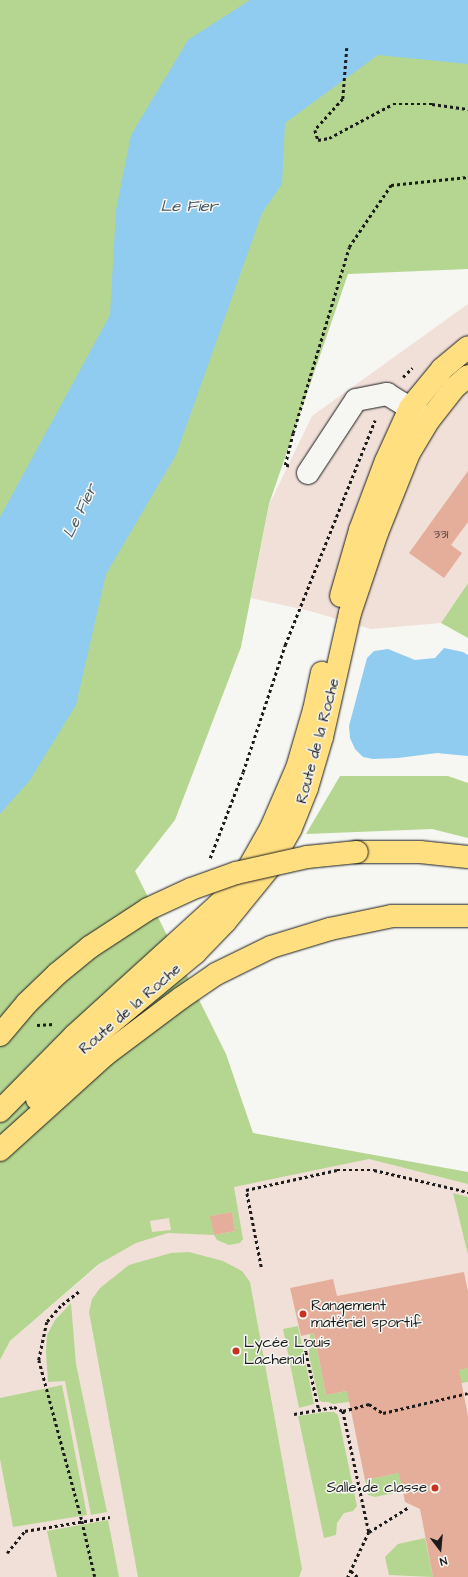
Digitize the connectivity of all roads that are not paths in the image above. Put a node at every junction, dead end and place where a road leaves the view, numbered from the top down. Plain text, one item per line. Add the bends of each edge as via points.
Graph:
1 (468, 347) edge
2 (468, 376) edge
3 (410, 408) junction
4 (429, 420) junction
5 (308, 473) road end
6 (468, 857) edge
7 (468, 916) edge
8 (0, 1035) edge
9 (0, 1111) edge
10 (0, 1140) edge
11 (0, 1150) edge

1 - 3 main road via 442,369
2 - 4 main road, Route de la Roche via 454,388
3 - 4 lane
3 - 5 lane via 387,394 356,400
3 - 9 main road, Route de la Roche via 386,461 360,530 336,612 297,768 271,828 244,876 217,906 74,1036
4 - 10 main road, Route de la Roche via 409,453 377,533 350,614 322,737 307,788 288,834 268,868 225,922 195,953 87,1044
6 - 8 main road, bridge via 412,852 358,852 307,857 236,872 191,889 148,909 90,947 23,1008
7 - 11 main road via 392,916 330,928 271,947 223,971 181,998 105,1055

